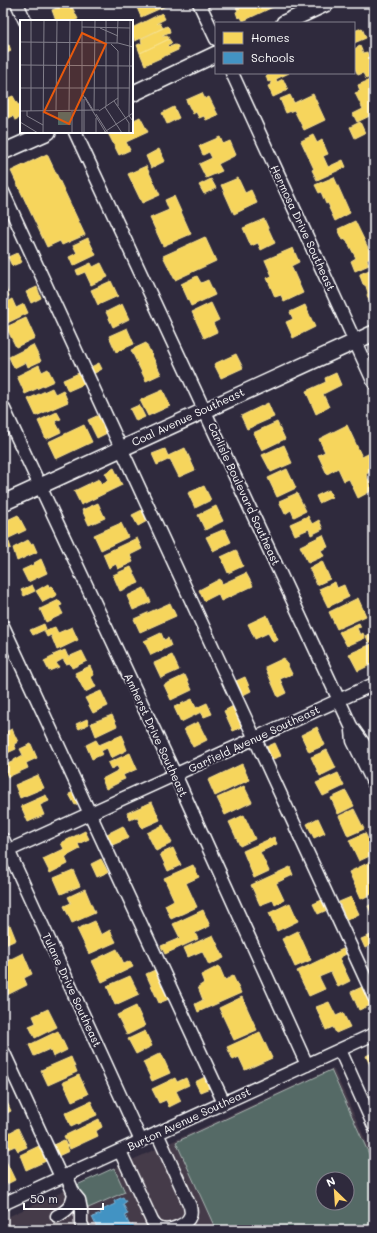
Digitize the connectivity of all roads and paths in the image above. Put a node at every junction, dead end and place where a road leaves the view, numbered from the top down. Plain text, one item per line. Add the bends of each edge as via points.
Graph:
1 (17, 3) edge
2 (199, 3) edge
3 (327, 3) edge
4 (25, 20) edge
5 (286, 22) edge
6 (215, 37) edge
7 (215, 54) edge
8 (232, 74) edge
9 (133, 94) edge
10 (46, 133) edge
11 (76, 133) edge
12 (3, 152) edge
13 (3, 192) edge
14 (374, 333) edge
15 (355, 342) junction
16 (374, 383) edge
17 (3, 407) edge
18 (204, 410) junction
19 (122, 448) junction
20 (39, 486) junction
21 (3, 503) edge
22 (3, 626) edge
23 (374, 684) edge
24 (339, 699) junction
25 (351, 726) junction
26 (255, 739) junction
27 (374, 758) edge
28 (370, 771) edge
29 (175, 775) junction
30 (374, 784) edge
31 (90, 814) junction
32 (3, 839) edge
33 (6, 852) edge
34 (374, 997) edge
35 (374, 1034) edge
36 (340, 1050) junction
37 (3, 1051) edge
38 (307, 1065) junction
39 (224, 1103) junction
40 (374, 1126) edge
41 (157, 1133) junction
42 (141, 1141) junction
43 (120, 1151) junction
44 (64, 1176) junction
45 (74, 1194) junction
46 (3, 1204) edge
47 (57, 1216) dead end
48 (84, 1230) edge

1 - 4 street
2 - 6 street
3 - 5 main road
7 - 9 main road
8 - 15 street, Hermosa Drive Southeast
10 - 12 main road
11 - 18 street, Carlisle Boulevard Southeast
13 - 19 street
14 - 15 main road, Coal Avenue Southeast
15 - 16 street, Hermosa Drive Southeast
15 - 18 main road, Coal Avenue Southeast
17 - 20 street, Amherst Drive Southeast
18 - 19 main road, Coal Avenue Southeast
18 - 24 street, Carlisle Boulevard Southeast
19 - 20 main road, Coal Avenue Southeast
19 - 26 street
20 - 21 main road, Coal Avenue Southeast
20 - 29 street, Amherst Drive Southeast
22 - 31 street
23 - 24 street, Garfield Avenue Southeast
24 - 25 street, Carlisle Boulevard Southeast
24 - 26 street, Garfield Avenue Southeast
25 - 27 street, Carlisle Boulevard Southeast
25 - 28 street, Carlisle Boulevard Southeast via 353,741
26 - 29 street, Garfield Avenue Southeast
26 - 34 street
28 - 30 street, Carlisle Boulevard Southeast
29 - 31 street, Garfield Avenue Southeast
29 - 38 street, Amherst Drive Southeast
31 - 33 street, Garfield Avenue Southeast
31 - 39 street
32 - 33 street, Tulane Drive Southeast
33 - 42 street, Tulane Drive Southeast
35 - 36 street, Burton Avenue Southeast
36 - 38 street, Burton Avenue Southeast
36 - 40 street
37 - 44 street
38 - 39 street, Burton Avenue Southeast
39 - 41 street, Burton Avenue Southeast
41 - 42 street, Burton Avenue Southeast
41 - 43 street via 190,1206 191,1215 184,1223 165,1230 155,1225
42 - 43 street, Burton Avenue Southeast
43 - 44 street, Burton Avenue Southeast
44 - 45 street
44 - 46 street, Burton Avenue Southeast
45 - 47 street via 69,1208
45 - 48 street via 79,1200

